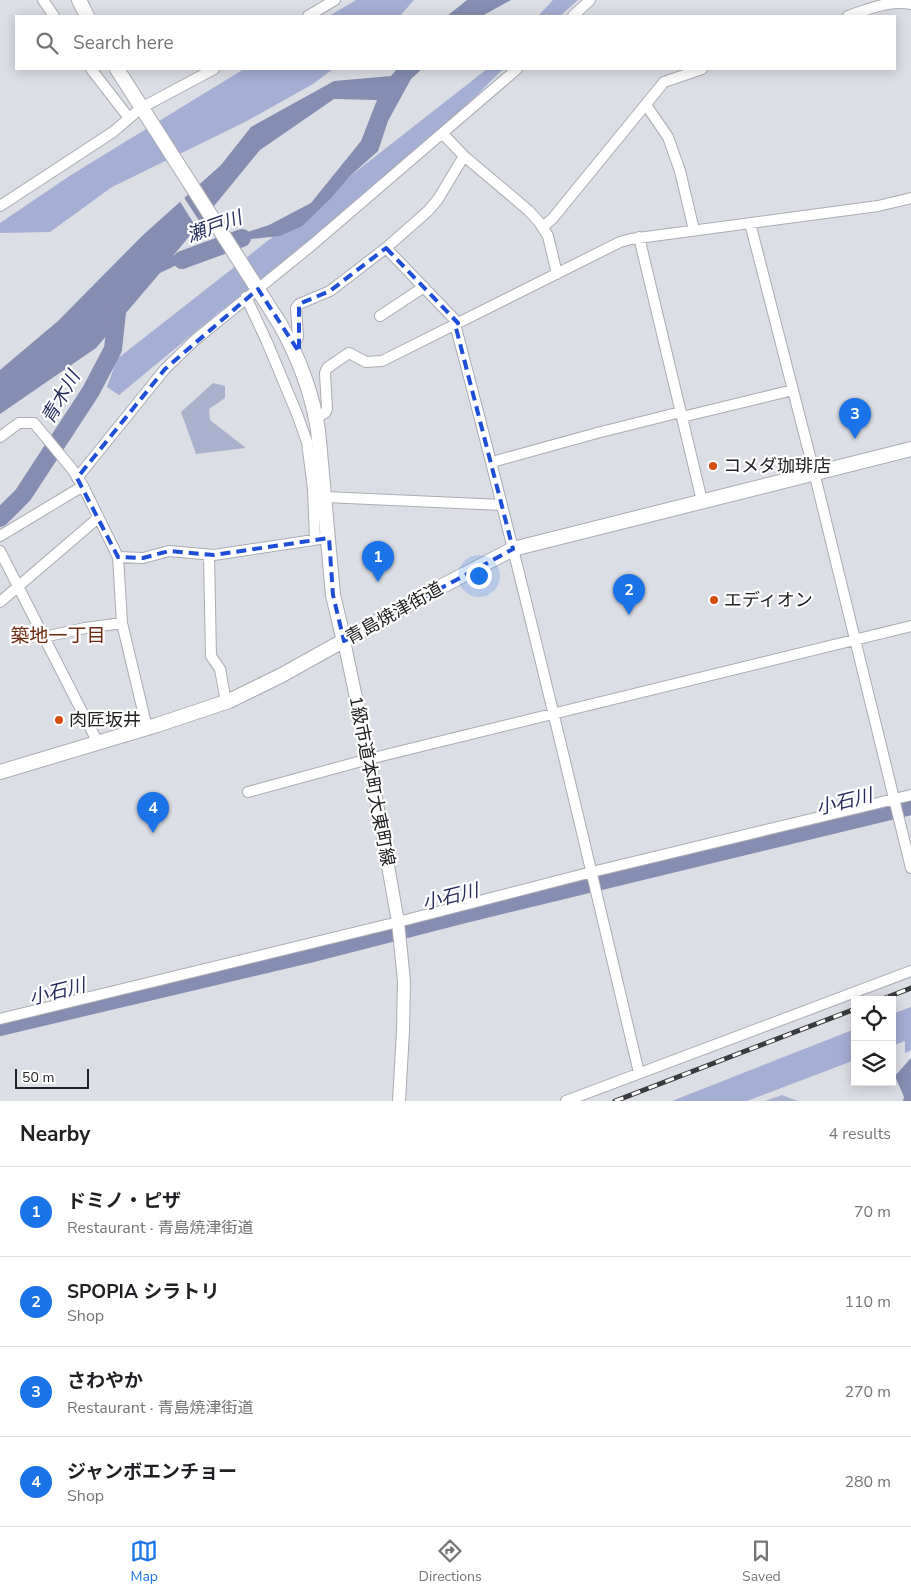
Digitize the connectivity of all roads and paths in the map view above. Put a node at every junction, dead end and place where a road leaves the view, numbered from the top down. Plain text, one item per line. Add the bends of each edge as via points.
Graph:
1 (43, 0) edge
2 (78, 0) edge
3 (335, 0) edge
4 (590, 0) edge
5 (911, 4) edge
6 (53, 15) edge
7 (86, 15) edge
8 (310, 15) edge
9 (574, 15) edge
10 (851, 15) edge
11 (92, 70) edge
12 (118, 70) edge
13 (212, 70) edge
14 (516, 70) edge
15 (699, 70) edge
16 (646, 105) junction
17 (141, 108) junction
18 (129, 118) junction
19 (442, 134) junction
20 (464, 156) junction
21 (911, 198) edge
22 (0, 206) edge
23 (750, 222) junction
24 (542, 227) junction
25 (694, 230) junction
26 (639, 237) junction
27 (386, 248) junction
28 (557, 274) junction
29 (256, 287) junction
30 (424, 287) junction
31 (246, 297) junction
32 (380, 316) dead end
33 (457, 323) junction
34 (293, 346) junction
35 (793, 390) junction
36 (682, 415) junction
37 (316, 418) junction
38 (0, 437) edge
39 (911, 448) edge
40 (492, 462) junction
41 (814, 472) junction
42 (80, 482) junction
43 (324, 497) junction
44 (702, 501) junction
45 (502, 505) junction
46 (98, 518) junction
47 (0, 536) edge
48 (322, 538) junction
49 (513, 549) junction
50 (0, 551) edge
51 (209, 555) junction
52 (118, 557) junction
53 (18, 586) junction
54 (0, 602) edge
55 (122, 623) junction
56 (911, 626) edge
57 (44, 638) junction
58 (856, 640) junction
59 (344, 641) junction
60 (226, 702) junction
61 (553, 713) junction
62 (147, 728) junction
63 (98, 742) junction
64 (369, 759) junction
65 (0, 772) edge
66 (248, 792) dead end
67 (911, 795) edge
68 (893, 799) junction
69 (911, 868) edge
70 (592, 872) junction
71 (398, 922) junction
72 (911, 970) edge
73 (0, 1019) edge
74 (639, 1073) junction
75 (399, 1101) edge
76 (566, 1101) edge

1 - 6 street
2 - 7 main road
3 - 8 street
4 - 9 street
5 - 10 street via 884,4
11 - 18 street
12 - 17 main road
13 - 17 street
14 - 19 street
15 - 16 street via 664,82
16 - 24 street via 553,218
16 - 25 street via 668,137
17 - 18 street
17 - 29 main road
18 - 22 street via 113,132
19 - 20 street
19 - 29 street
20 - 24 street via 528,210
20 - 27 street via 438,200
21 - 23 street via 878,206
23 - 25 street
23 - 35 street
24 - 28 street via 548,236
25 - 26 street
26 - 28 street via 620,242
26 - 36 street
27 - 30 street
27 - 34 street via 330,291 299,304 296,308 298,337
28 - 33 street
29 - 31 street
29 - 34 main road
30 - 32 street
30 - 33 street
31 - 42 street via 165,369
31 - 48 street via 307,442
33 - 37 street via 382,361 366,362 349,353 327,368 327,409
33 - 40 street
34 - 37 main road via 314,403
35 - 36 street
35 - 41 street
36 - 40 street
36 - 44 street
37 - 43 main road
38 - 42 street via 19,423 34,423
39 - 41 main road, 青島焼津街道
40 - 45 street
41 - 44 main road, 青島焼津街道
41 - 58 street
42 - 46 street
42 - 47 street
43 - 45 street
43 - 48 main road
44 - 49 main road, 青島焼津街道
45 - 49 street
46 - 52 street
46 - 53 street
48 - 51 street
48 - 59 main road
49 - 59 main road, 青島焼津街道
49 - 61 street
50 - 53 street
51 - 52 street via 168,551 143,558
51 - 60 street via 211,656 220,670
52 - 55 street
53 - 54 street
53 - 57 street
55 - 57 street
55 - 62 street
56 - 58 street
57 - 63 street
58 - 61 street
58 - 68 street
59 - 60 main road, 青島焼津街道 via 253,691
59 - 64 street, 1級市道本町大東町線
60 - 62 main road, 青島焼津街道
61 - 64 street
61 - 70 street
62 - 63 main road, 青島焼津街道
63 - 65 main road, 青島焼津街道
64 - 66 street
64 - 71 street, 1級市道本町大東町線
67 - 68 street
68 - 69 street
68 - 70 street
70 - 71 street
70 - 74 street
71 - 73 street
71 - 75 street, 1級市道本町大東町線 via 404,981
72 - 74 street
74 - 76 street

